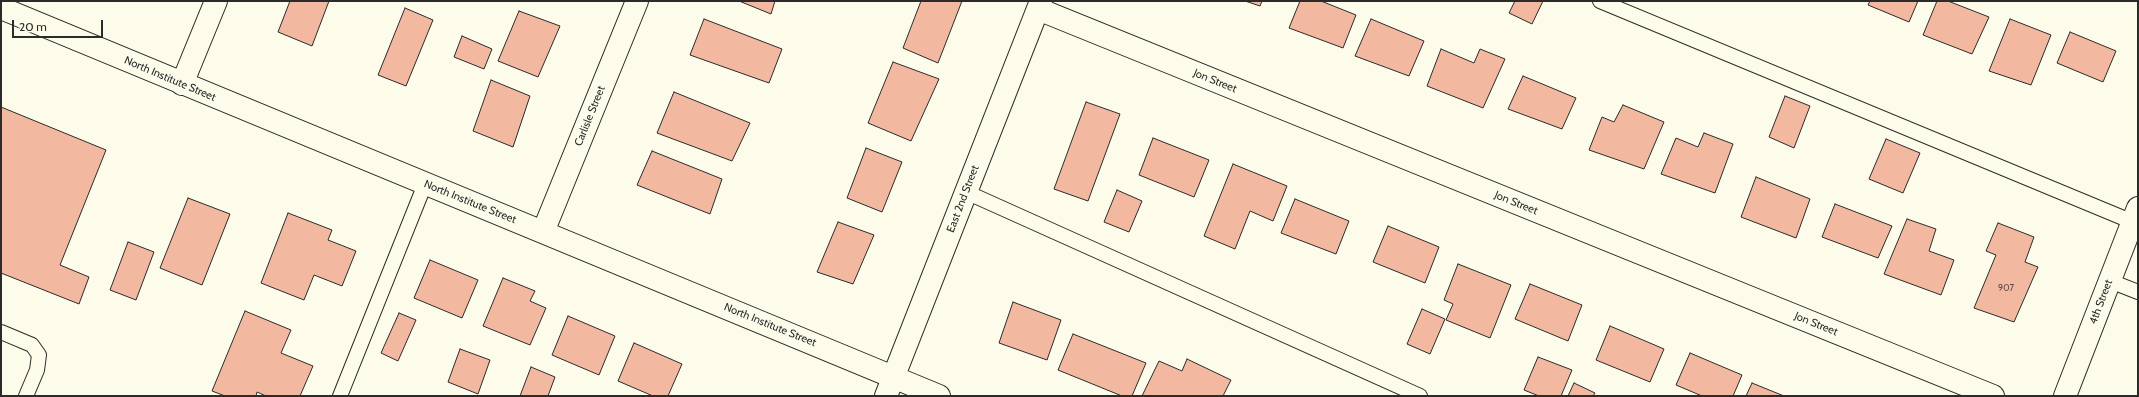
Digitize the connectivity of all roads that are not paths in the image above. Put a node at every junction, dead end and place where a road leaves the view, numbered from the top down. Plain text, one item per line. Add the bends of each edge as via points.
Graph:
1 (216, 1) edge
2 (637, 1) edge
3 (1600, 1) edge
4 (1039, 5) edge
5 (1, 8) edge
6 (182, 84) junction
7 (425, 184) junction
8 (966, 192) junction
9 (2135, 215) edge
10 (543, 232) junction
11 (2110, 281) junction
12 (2138, 292) edge
13 (1, 332) edge
14 (894, 376) junction
15 (26, 396) edge
16 (340, 396) edge
17 (886, 396) edge
18 (939, 396) edge
19 (1420, 396) edge
20 (1993, 396) edge
21 (2065, 396) edge

1 - 6 street
2 - 10 street, Carlisle Street
3 - 9 lane
4 - 8 street, East 2nd Street
4 - 20 street, Jon Street
5 - 6 street, North Institute Street
6 - 7 street, North Institute Street
7 - 10 street, North Institute Street
7 - 16 lane
8 - 14 street, East 2nd Street
8 - 19 lane
9 - 11 street, 4th Street
10 - 14 street, North Institute Street
11 - 12 lane
11 - 21 street, 4th Street
13 - 15 lane via 32,345 39,355 38,370
14 - 17 street, East 2nd Street
14 - 18 street, North Institute Street

